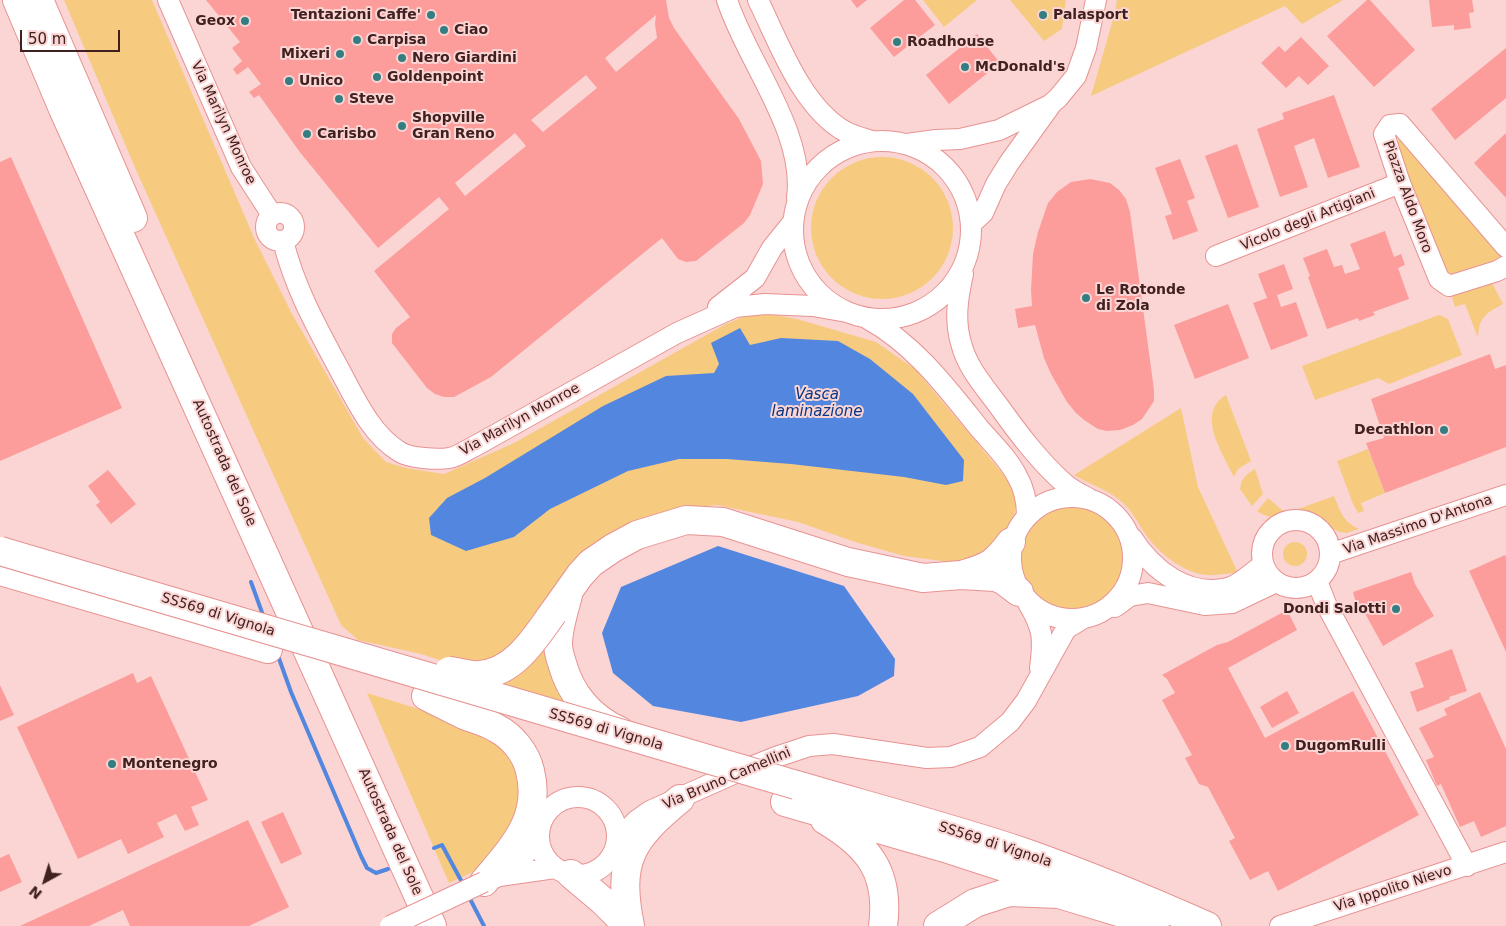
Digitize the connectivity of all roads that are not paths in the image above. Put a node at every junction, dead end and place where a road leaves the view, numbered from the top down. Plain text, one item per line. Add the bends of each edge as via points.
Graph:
1 (16, 0) edge
2 (39, 0) edge
3 (168, 0) edge
4 (727, 0) edge
5 (758, 0) edge
6 (1096, 0) edge
7 (1050, 105) junction
8 (872, 141) junction
9 (907, 144) junction
10 (1400, 183) junction
11 (794, 216) junction
12 (971, 224) junction
13 (1506, 247) edge
14 (1216, 256) dead end
15 (965, 264) junction
16 (1503, 274) edge
17 (856, 314) junction
18 (692, 325) junction
19 (1506, 495) edge
20 (1090, 499) junction
21 (1027, 516) junction
22 (1127, 531) junction
23 (1011, 542) junction
24 (0, 551) edge
25 (1330, 554) junction
26 (1263, 565) junction
27 (0, 571) edge
28 (961, 575) junction
29 (1276, 582) junction
30 (1318, 582) junction
31 (569, 591) junction
32 (1021, 594) junction
33 (1090, 616) junction
34 (254, 625) junction
35 (1039, 680) junction
36 (426, 696) junction
37 (646, 742) junction
38 (795, 798) junction
39 (680, 799) junction
40 (602, 804) junction
41 (650, 811) junction
42 (539, 842) junction
43 (614, 852) junction
44 (1506, 852) edge
45 (1467, 866) junction
46 (563, 871) junction
47 (492, 879) junction
48 (1158, 924) edge
49 (390, 926) edge
50 (432, 926) edge
51 (451, 926) edge
52 (629, 926) edge
53 (883, 926) edge
54 (938, 926) edge
55 (1207, 926) edge
56 (1280, 926) edge

1 - 50 highway, Autostrada del Sole
2 - 51 highway, Autostrada del Sole via 126,203
3 - 18 street, Via Marilyn Monroe via 241,167 272,215 266,224 267,234 274,240 283,241 303,302 377,434 401,454 450,458
4 - 11 street via 791,142 799,183
5 - 8 street via 800,85 822,113 846,131
6 - 7 street via 1086,48 1076,76
7 - 9 street via 999,130 960,139
7 - 12 street via 996,184 984,213
8 - 9 street
8 - 11 street via 854,145 822,163 801,192
9 - 12 street via 935,158 957,180 969,209
10 - 13 street, Piazza Aldo Moro via 1384,134 1390,125 1400,124
10 - 14 street, Vicolo degli Artigiani
10 - 16 street, Piazza Aldo Moro via 1439,279 1449,286
11 - 17 street via 794,244 812,285 828,300
11 - 18 street, Via Marilyn Monroe via 755,278
12 - 15 street
15 - 17 street via 948,290 924,309 895,318 879,319
15 - 20 street via 957,307 959,334 973,372 1049,469 1067,486
17 - 18 street, Via Marilyn Monroe via 813,306 757,304 734,306
17 - 21 street via 883,327 908,347 958,399 1017,475 1024,492
19 - 25 street, Via Massimo D'Antona
20 - 21 street via 1056,499 1040,505
20 - 22 street via 1118,517
21 - 23 street
22 - 26 street via 1155,567 1192,587 1228,588
22 - 33 street via 1132,546 1130,578 1113,604
23 - 28 highway via 990,565
23 - 32 street via 1012,572
24 - 34 highway, SS569 di Vignola, bridge
25 - 26 street via 1326,539 1316,526 1306,521 1285,521 1268,534 1261,554
25 - 30 street via 1329,564
26 - 29 street
27 - 36 highway, SS569 di Vignola
28 - 31 highway via 923,578 848,562 723,522 686,520 637,535 613,548 592,563
28 - 32 highway via 995,577
29 - 30 street via 1292,589
29 - 33 street via 1232,603 1205,605 1148,593 1130,596 1110,610
30 - 45 street via 1326,604
31 - 34 highway, bridge via 514,662 479,675 448,671 370,649
31 - 37 highway, bridge via 558,646 567,679 576,696 600,720
32 - 33 street via 1037,609 1052,617
32 - 35 street, Via Bruno Camellini via 1039,622 1042,651
33 - 35 street, Via Bruno Camellini via 1066,628
34 - 37 highway, SS569 di Vignola, bridge
35 - 39 street, Via Bruno Camellini via 1010,722 980,747 952,757 927,758 833,744 809,746
36 - 38 highway, SS569 di Vignola
36 - 47 highway via 496,728 516,744 528,762 534,798 527,822
37 - 38 highway, SS569 di Vignola, bridge
38 - 48 highway, SS569 di Vignola via 1073,890
38 - 53 highway via 837,827 872,861 883,888
38 - 55 highway, SS569 di Vignola via 938,826 1024,853 1132,893
39 - 41 street, Via Bruno Camellini
39 - 52 highway via 648,828 634,846 624,881
40 - 41 street via 634,812
40 - 42 street via 583,796 562,799 546,812 538,832
40 - 43 street via 615,821 617,842
41 - 43 street via 625,832
42 - 46 street via 544,857
42 - 47 street
43 - 46 street via 596,871 588,874
44 - 45 street, Via Ippolito Nievo
45 - 56 street, Via Ippolito Nievo
46 - 47 street
46 - 52 highway
47 - 49 street, bridge
48 - 54 highway via 1059,894 1009,892 975,903

